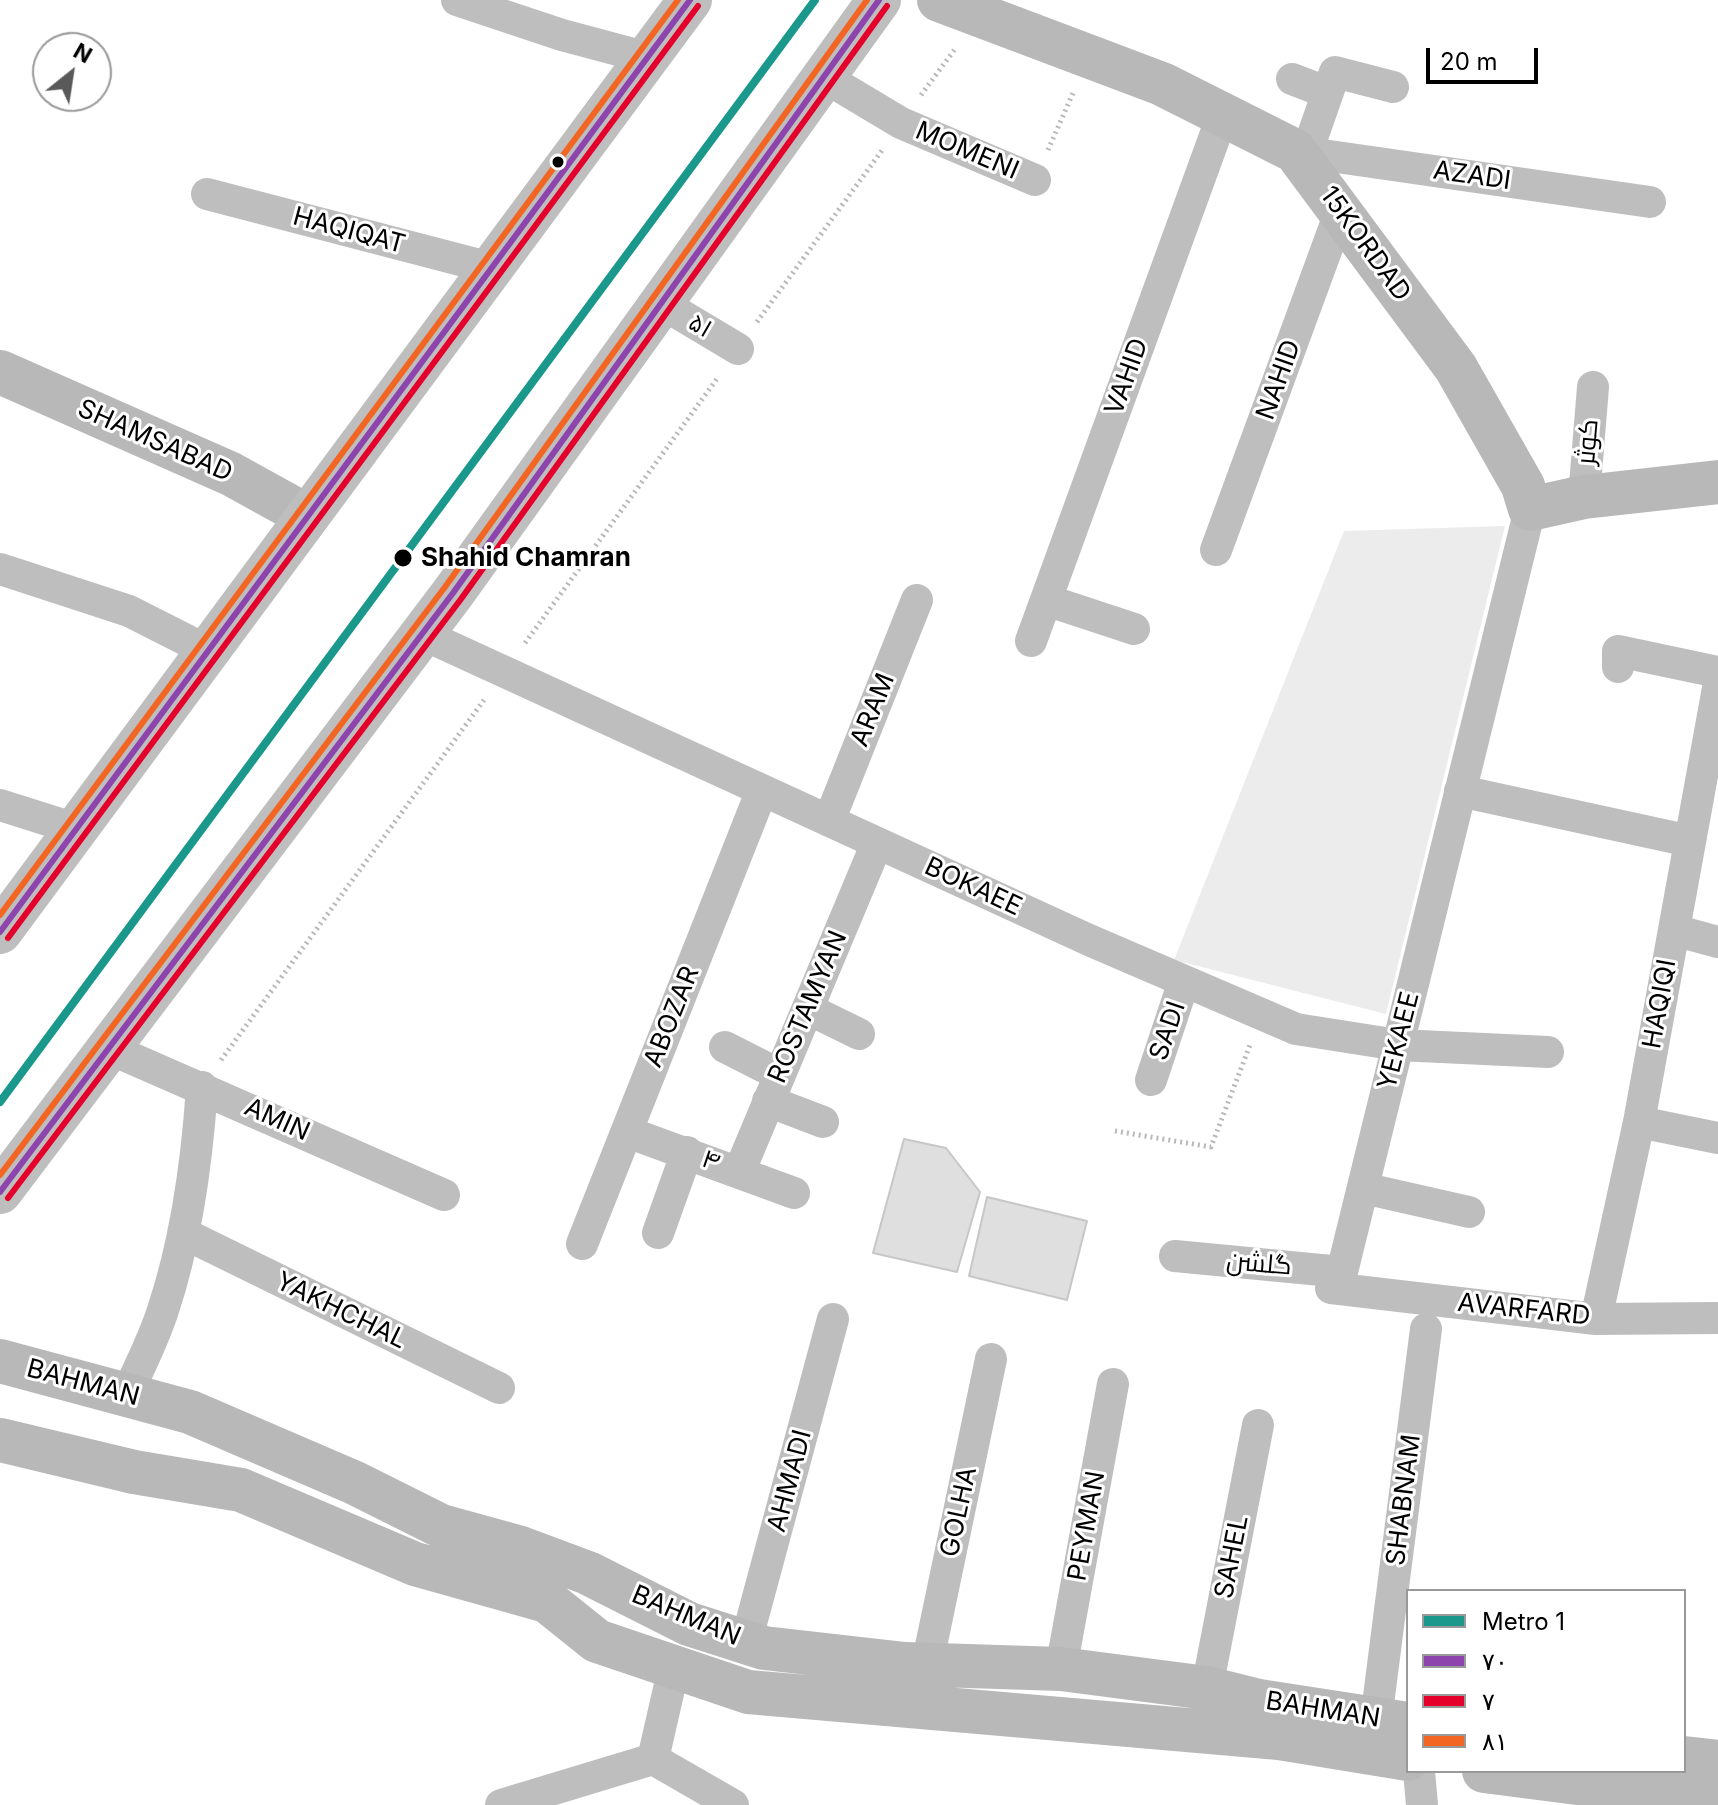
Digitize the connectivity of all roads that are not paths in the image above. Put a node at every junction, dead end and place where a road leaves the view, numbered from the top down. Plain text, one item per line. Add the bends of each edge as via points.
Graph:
1 (457, 0) edge
2 (690, 0) edge
3 (879, 0) edge
4 (939, 0) edge
5 (648, 58) junction
6 (824, 77) junction
7 (1292, 79) dead end
8 (1393, 87) dead end
9 (1326, 92) junction
10 (1223, 114) junction
11 (1301, 151) junction
12 (1035, 180) road end
13 (207, 194) dead end
14 (1650, 202) dead end
15 (1341, 210) junction
16 (491, 268) junction
17 (661, 303) junction
18 (738, 349) road end
19 (0, 372) edge
20 (1593, 387) dead end
21 (1718, 482) edge
22 (1584, 497) junction
23 (1530, 509) junction
24 (307, 516) junction
25 (1216, 550) dead end
26 (0, 569) edge
27 (917, 600) dead end
28 (1046, 600) junction
29 (1134, 629) dead end
30 (422, 634) junction
31 (1031, 641) dead end
32 (208, 651) junction
33 (1618, 667) dead end
34 (1718, 672) edge
35 (1718, 688) edge
36 (1713, 745) edge
37 (762, 790) junction
38 (1460, 791) junction
39 (0, 805) edge
40 (829, 821) junction
41 (76, 829) junction
42 (1690, 841) junction
43 (877, 843) junction
44 (1674, 930) junction
45 (0, 932) edge
46 (1718, 942) edge
47 (1184, 981) junction
48 (808, 1009) junction
49 (859, 1034) dead end
50 (1398, 1045) junction
51 (725, 1047) dead end
52 (108, 1048) junction
53 (1548, 1052) dead end
54 (1151, 1080) dead end
55 (202, 1087) junction
56 (774, 1088) junction
57 (823, 1122) dead end
58 (1639, 1122) junction
59 (627, 1132) junction
60 (1718, 1138) edge
61 (687, 1152) junction
62 (740, 1170) junction
63 (1363, 1188) junction
64 (0, 1192) edge
65 (794, 1193) dead end
66 (444, 1195) dead end
67 (1469, 1212) dead end
68 (183, 1233) junction
69 (658, 1233) dead end
70 (582, 1244) dead end
71 (1175, 1256) dead end
72 (1337, 1280) junction
73 (1718, 1318) edge
74 (833, 1319) dead end
75 (1596, 1319) junction
76 (1426, 1329) dead end
77 (991, 1359) dead end
78 (4, 1365) edge
79 (1113, 1384) dead end
80 (499, 1388) dead end
81 (127, 1395) junction
82 (1258, 1425) dead end
83 (0, 1440) edge
84 (746, 1642) junction
85 (927, 1665) junction
86 (674, 1667) junction
87 (1061, 1669) junction
88 (1207, 1688) junction
89 (1392, 1722) edge
90 (1686, 1758) edge
91 (653, 1759) junction
92 (1406, 1759) edge
93 (1718, 1762) edge
94 (1419, 1773) edge
95 (1500, 1773) edge
96 (577, 1794) edge
97 (1718, 1801) edge
98 (501, 1805) edge
99 (733, 1805) edge
100 (1422, 1805) edge

1 - 5 street
2 - 5 main road
3 - 6 main road
4 - 10 street, 15KORDAD via 1162,84
5 - 16 main road
6 - 12 street, MOMENI via 901,123
6 - 17 main road
7 - 9 street
8 - 9 street via 1335,72
9 - 11 street
10 - 11 street, 15KORDAD
10 - 28 street, VAHID
11 - 14 street, AZADI
11 - 15 street, 15KORDAD
13 - 16 street, HAQIQAT
15 - 23 street, 15KORDAD via 1456,368 1523,486
15 - 25 street, NAHID
16 - 24 main road
17 - 18 street, ۵۱
17 - 30 main road
19 - 24 street, SHAMSABAD via 231,474
20 - 22 street, کوثر
21 - 22 street
22 - 23 street
23 - 38 street, YEKAEE
24 - 32 main road
26 - 32 street via 129,611
27 - 40 street, ARAM
28 - 29 street
28 - 31 street, VAHID
30 - 37 street, BOKAEE
30 - 52 main road
32 - 41 main road
33 - 34 street via 1618,651
35 - 36 street, HAQIQI
36 - 42 street, HAQIQI
37 - 40 street, BOKAEE
37 - 59 street, ABOZAR
38 - 42 street
38 - 50 street, YEKAEE
39 - 41 street
40 - 43 street, BOKAEE
41 - 45 main road
42 - 44 street, HAQIQI
43 - 47 street, BOKAEE
43 - 48 street, ROSTAMYAN
44 - 46 street
44 - 58 street, HAQIQI
47 - 50 street, BOKAEE via 1296,1029
47 - 54 street, SADI
48 - 49 street
48 - 56 street, ROSTAMYAN
50 - 53 street, BOKAEE
50 - 63 street, YEKAEE
51 - 56 street
52 - 55 street, AMIN
52 - 64 main road
55 - 66 street, AMIN
55 - 68 street
56 - 57 street
56 - 62 street, ROSTAMYAN
58 - 60 street
58 - 75 street, HAQIQI
59 - 61 street, ۴
59 - 70 street, ABOZAR
61 - 62 street, ۴
61 - 69 street
62 - 65 street, ۴
63 - 67 street
63 - 72 street, YEKAEE
68 - 80 street, YAKHCHAL
68 - 81 street via 163,1311
71 - 72 street, گلشن
72 - 75 street, AVARFARD
73 - 75 street, AVARFARD
74 - 84 street, AHMADI
76 - 89 street, SHABNAM
77 - 85 street, GOLHA
78 - 81 street, BAHMAN
79 - 87 street, PEYMAN
81 - 84 street, BAHMAN via 190,1412 441,1526 588,1573 689,1624
82 - 88 street, SAHEL
83 - 86 street, BAHMAN via 134,1472 241,1490 415,1564 547,1601 597,1641
84 - 85 street, BAHMAN
85 - 87 street, BAHMAN
86 - 91 street
86 - 92 street, BAHMAN via 748,1692 1279,1738
87 - 88 street, BAHMAN
88 - 89 street, BAHMAN
90 - 93 street
91 - 96 street
91 - 99 street
94 - 100 street
95 - 97 street
96 - 98 street

